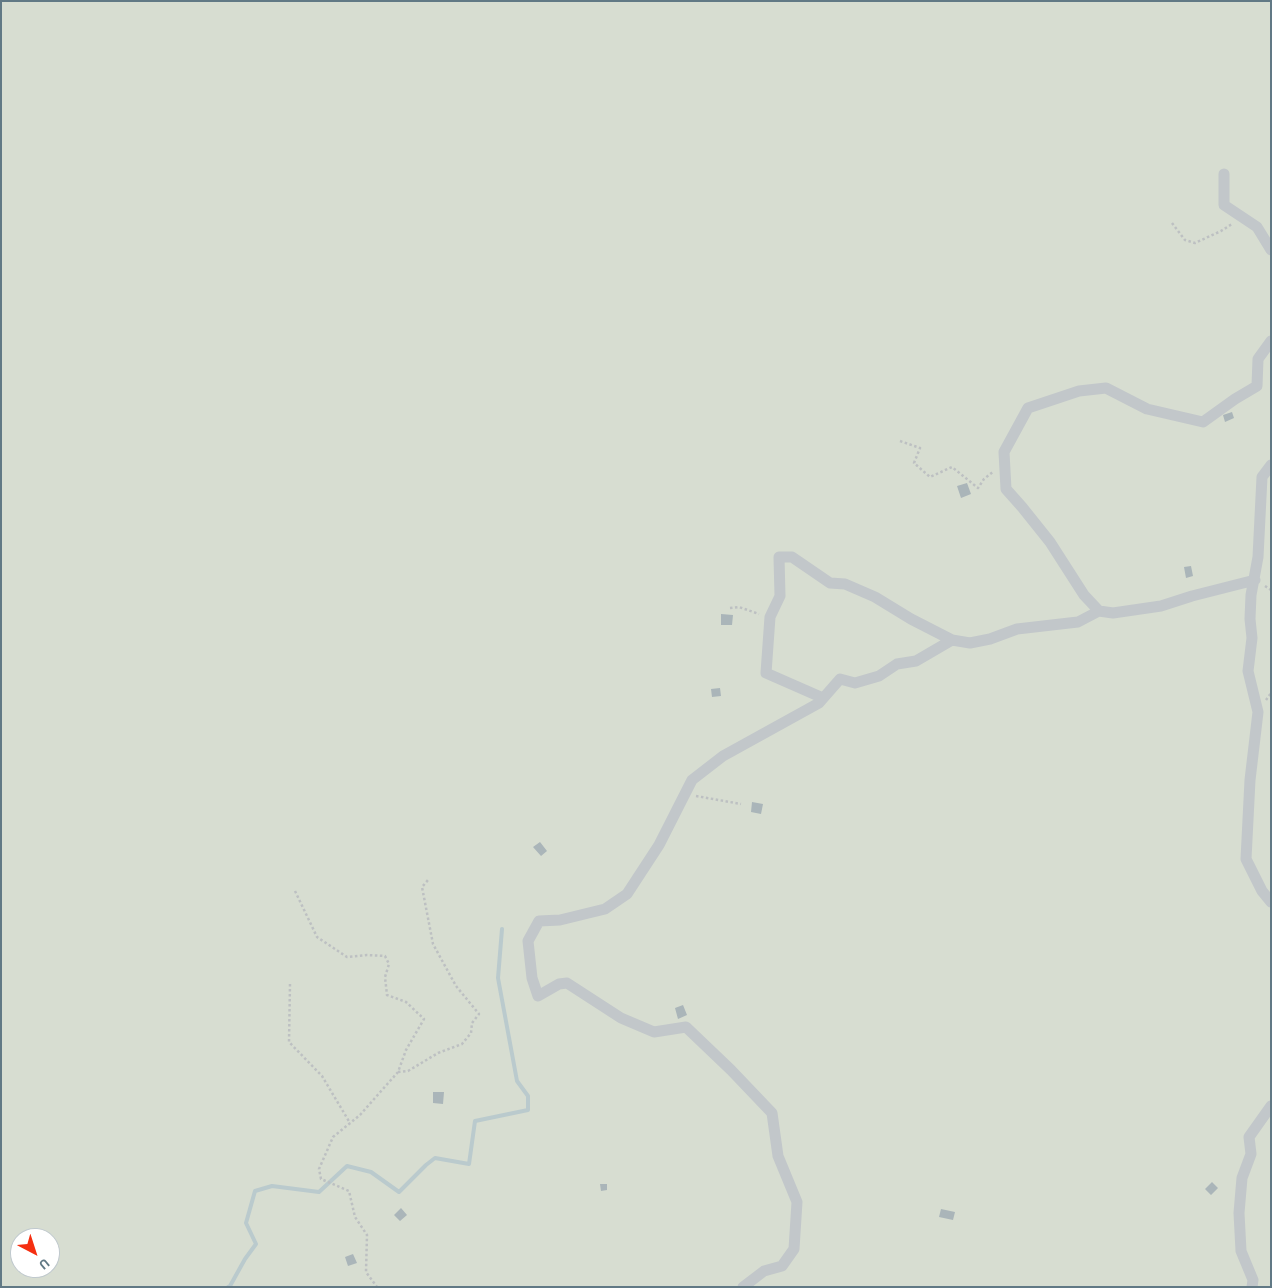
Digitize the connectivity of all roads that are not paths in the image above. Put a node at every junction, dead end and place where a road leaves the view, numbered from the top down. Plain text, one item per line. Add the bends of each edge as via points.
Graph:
1 (1224, 174) dead end
2 (1271, 250) edge
3 (1271, 342) edge
4 (1271, 465) edge
5 (1255, 580) junction
6 (1099, 611) junction
7 (952, 640) junction
8 (823, 698) junction
9 (1271, 902) edge
10 (1271, 1106) edge
11 (743, 1287) edge
12 (1252, 1287) edge

1 - 2 street via 1224,206 1257,227
3 - 6 street via 1258,359 1257,386 1203,422 1147,408 1106,388 1079,391 1028,408 1004,452 1006,489 1050,542 1084,595
4 - 5 street via 1262,477
5 - 6 street via 1161,606 1113,613
5 - 9 street via 1251,595 1252,638 1248,671 1258,712 1246,859
6 - 7 street via 1078,622 1016,629 970,643
7 - 8 street via 916,661 897,664 879,676 856,683 840,680
7 - 8 street via 875,597 845,584 830,582 792,557 779,557 780,596 770,617 766,672
8 - 11 street via 723,756 692,780 659,845 626,894 605,909 560,920 539,921 528,941 532,978 538,996 559,984 568,983 620,1018 654,1032 686,1027 772,1113 778,1156 797,1202 794,1249 782,1266 764,1271
10 - 12 street via 1249,1138 1251,1154 1242,1178 1239,1212 1241,1251 1253,1280

